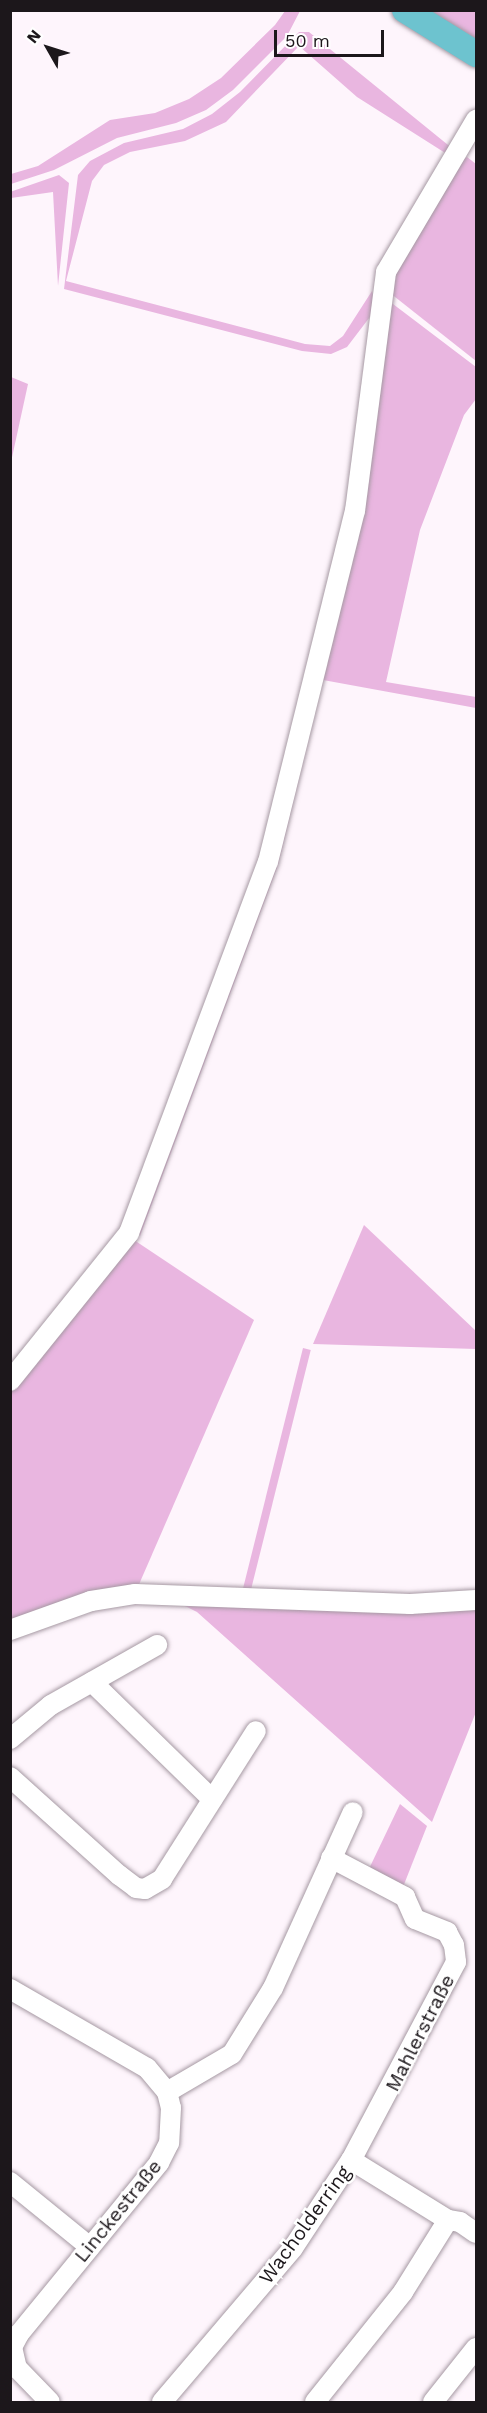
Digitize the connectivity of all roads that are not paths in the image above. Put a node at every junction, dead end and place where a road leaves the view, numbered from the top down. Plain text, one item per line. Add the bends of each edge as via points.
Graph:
1 (405, 10) edge
2 (477, 54) edge
3 (477, 120) edge
4 (10, 1381) edge
5 (477, 1600) edge
6 (10, 1630) edge
7 (157, 1645) dead end
8 (92, 1682) junction
9 (256, 1731) dead end
10 (10, 1739) edge
11 (10, 1777) edge
12 (212, 1799) junction
13 (353, 1812) dead end
14 (331, 1858) junction
15 (10, 1989) edge
16 (167, 2092) junction
17 (351, 2160) junction
18 (10, 2182) edge
19 (448, 2220) junction
20 (477, 2233) edge
21 (90, 2247) junction
22 (477, 2348) edge
23 (11, 2356) edge
24 (50, 2403) edge
25 (162, 2403) edge
26 (315, 2403) edge
27 (433, 2403) edge

1 - 2 main road
3 - 4 street via 386,272 355,511 268,862 129,1233
5 - 6 street via 410,1604 135,1594 92,1601
7 - 8 street
8 - 10 street via 51,1705
8 - 12 street
9 - 12 street
11 - 12 street via 136,1888 145,1889 162,1879
13 - 14 street
14 - 16 street via 273,1988 232,2054
14 - 17 street, Mahlerstraße via 405,1897 415,1919 447,1932 456,1962
15 - 16 street via 147,2068
16 - 21 street, Linckestraße via 172,2126 159,2163
17 - 19 street, Wacholderring
17 - 25 street, Wacholderring via 293,2248
18 - 21 street
19 - 20 street, Wacholderring via 460,2222
19 - 26 street via 403,2292
21 - 23 street, Linckestraße via 19,2334
22 - 27 street
23 - 24 street via 17,2368

